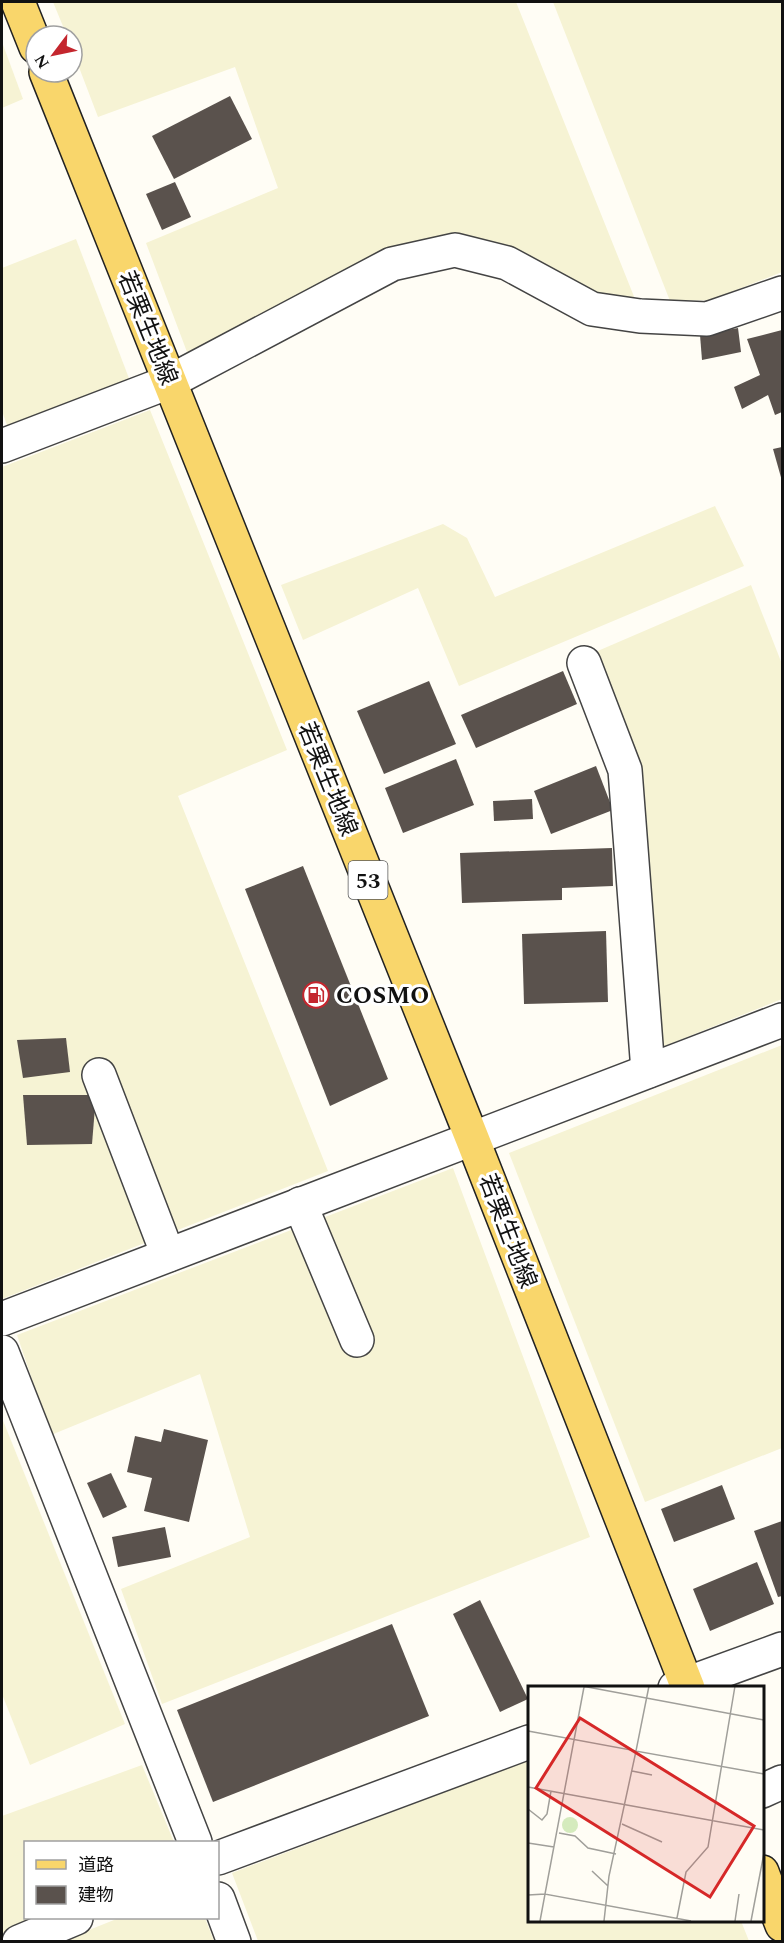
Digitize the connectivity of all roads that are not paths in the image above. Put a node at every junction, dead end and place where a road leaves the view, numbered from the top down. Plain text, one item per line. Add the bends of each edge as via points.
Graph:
1 (18, 2) edge
2 (27, 24) edge
3 (51, 84) edge
4 (783, 292) edge
5 (169, 382) junction
6 (3, 442) edge
7 (584, 663) dead end
8 (783, 1020) edge
9 (648, 1071) junction
10 (99, 1075) dead end
11 (472, 1138) junction
12 (300, 1204) junction
13 (168, 1255) junction
14 (2, 1319) edge
15 (357, 1340) dead end
16 (2, 1352) edge
17 (783, 1649) edge
18 (683, 1686) edge
19 (686, 1686) edge
20 (528, 1742) edge
21 (783, 1782) edge
22 (763, 1791) edge
23 (195, 1841) edge
24 (219, 1858) edge
25 (763, 1875) edge
26 (219, 1902) edge
27 (70, 1919) edge
28 (783, 1925) edge
29 (19, 1941) edge
30 (234, 1941) edge

1 - 2 main road
3 - 5 main road, 若栗生地線 / 53
4 - 5 street via 707,319 640,316 592,309 507,264 455,249 392,264
5 - 6 street
5 - 11 main road, 若栗生地線 / 53
7 - 9 street via 625,770
8 - 9 street
9 - 11 street
10 - 13 street
11 - 12 street
11 - 18 main road, 若栗生地線 / 53
12 - 13 street
12 - 15 street
13 - 14 street
16 - 23 street
17 - 19 street
20 - 24 street
21 - 22 street
25 - 28 main road
26 - 30 street
27 - 29 street

